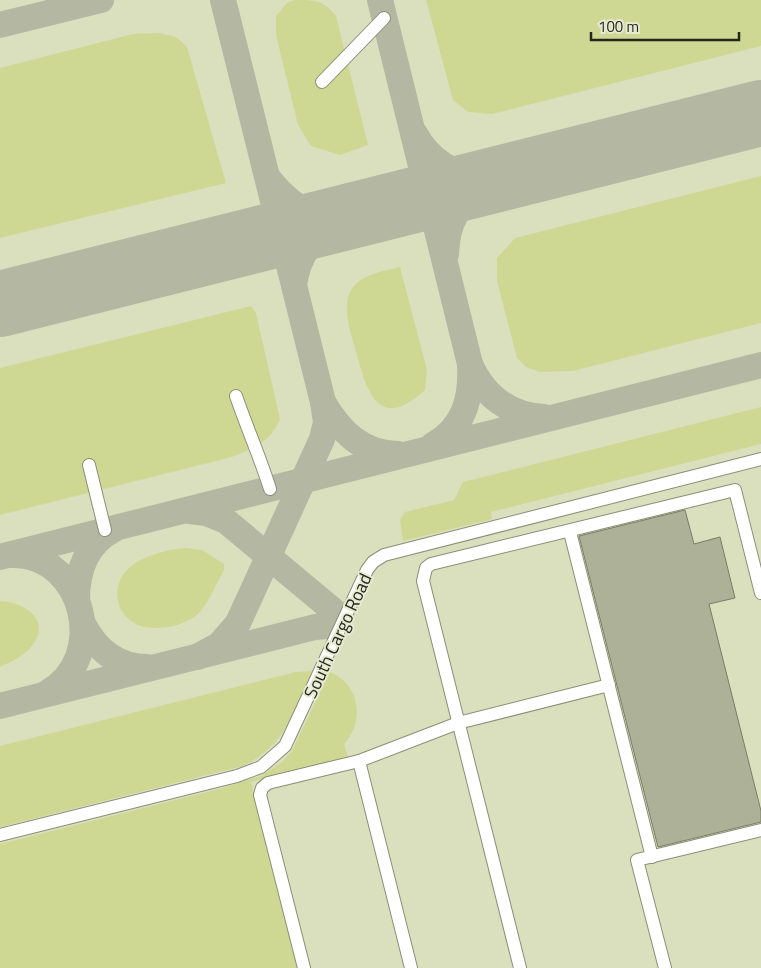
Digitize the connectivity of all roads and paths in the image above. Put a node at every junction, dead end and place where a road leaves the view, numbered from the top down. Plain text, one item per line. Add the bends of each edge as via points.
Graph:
1 (384, 18) dead end
2 (322, 82) dead end
3 (236, 396) dead end
4 (761, 459) edge
5 (89, 465) dead end
6 (270, 489) dead end
7 (529, 518) junction
8 (105, 530) dead end
9 (570, 532) junction
10 (534, 538) junction
11 (761, 593) edge
12 (609, 685) junction
13 (458, 723) junction
14 (359, 761) junction
15 (761, 830) edge
16 (0, 835) edge
17 (652, 857) junction
18 (304, 968) edge
19 (411, 968) edge
20 (520, 968) edge
21 (665, 968) edge

1 - 2 lane
3 - 6 lane
4 - 7 lane, South Cargo Road
5 - 8 lane
7 - 10 lane
7 - 16 lane, South Cargo Road via 384,555 373,562 285,746 261,767 237,776
9 - 10 lane
9 - 11 lane via 735,490
9 - 12 lane
10 - 13 lane via 431,564 423,574
12 - 13 lane
12 - 17 lane
13 - 14 lane
13 - 20 lane
14 - 18 lane via 268,783 260,795
14 - 19 lane
15 - 17 lane
17 - 21 lane via 637,860

